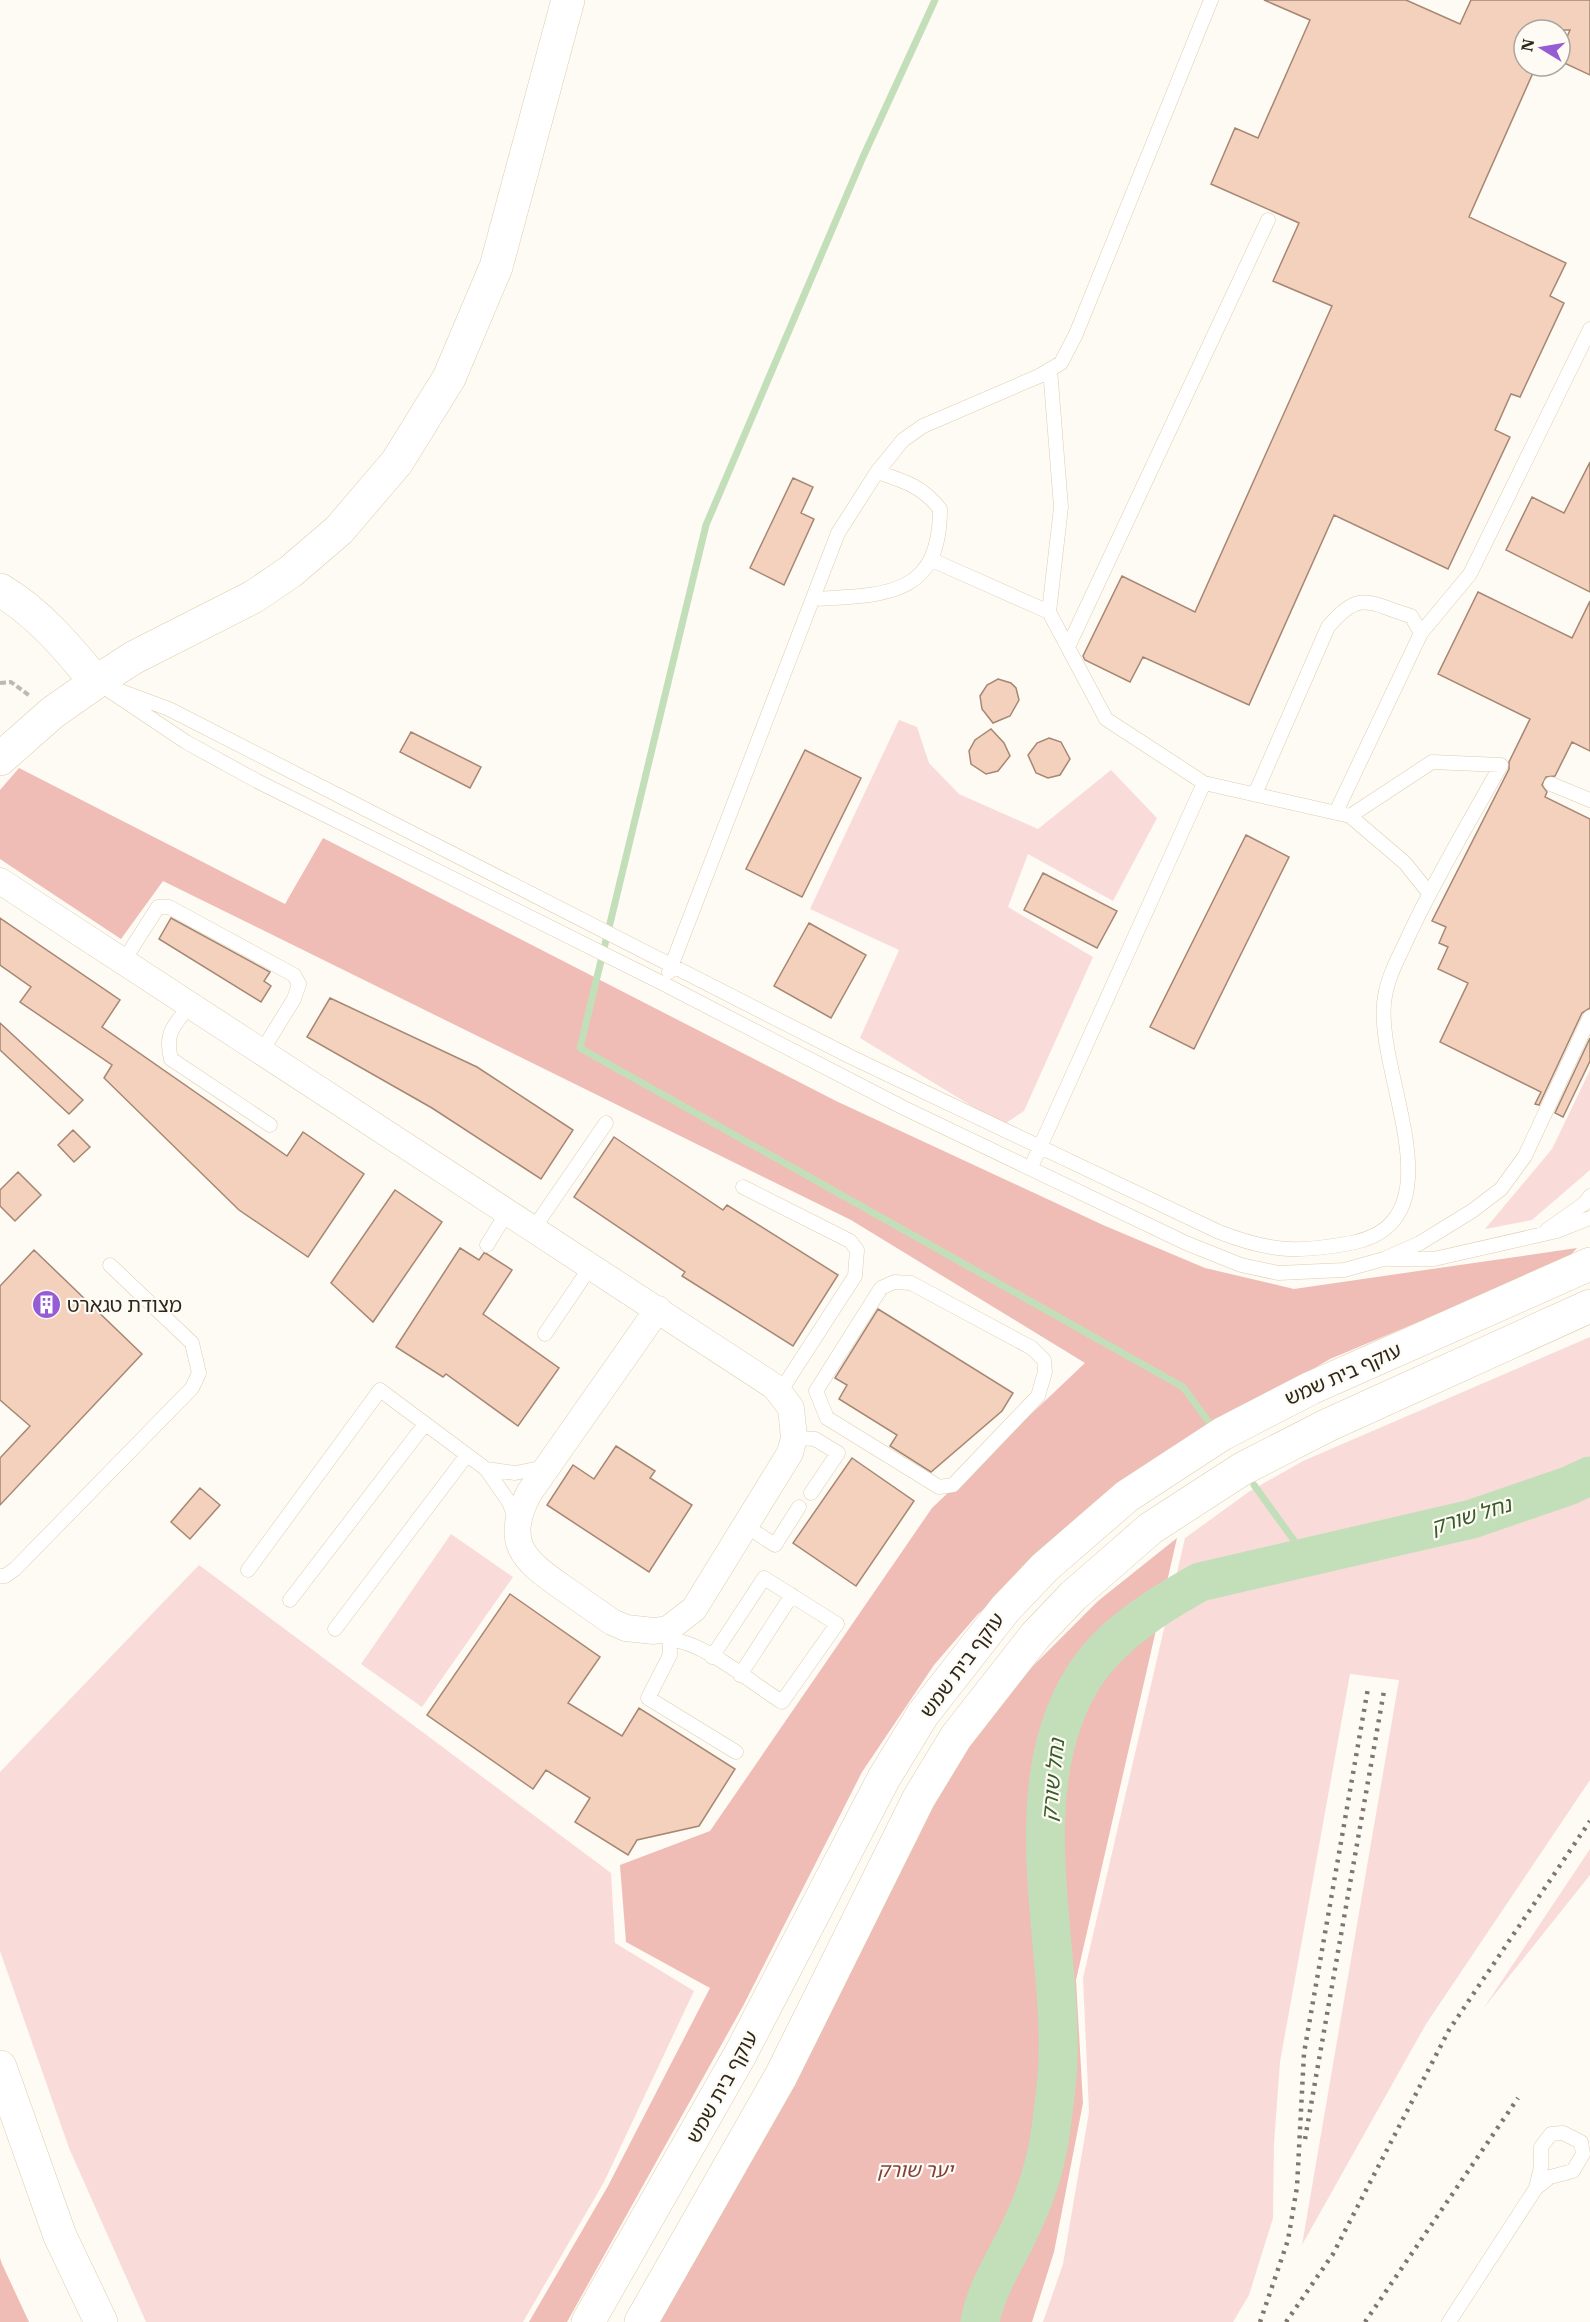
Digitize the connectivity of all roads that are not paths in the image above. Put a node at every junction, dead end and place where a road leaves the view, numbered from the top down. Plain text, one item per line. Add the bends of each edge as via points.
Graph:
1 (568, 0) edge
2 (1210, 0) edge
3 (1268, 220) dead end
4 (1590, 329) edge
5 (1050, 369) junction
6 (877, 472) junction
7 (932, 560) junction
8 (0, 590) edge
9 (813, 599) junction
10 (1049, 612) junction
11 (1421, 633) junction
12 (1068, 647) junction
13 (96, 682) junction
14 (0, 759) edge
15 (1204, 783) junction
16 (1551, 784) dead end
17 (1255, 794) junction
18 (1590, 800) edge
19 (1336, 812) junction
20 (1350, 816) junction
21 (0, 881) edge
22 (1429, 894) junction
23 (123, 962) junction
24 (672, 966) junction
25 (664, 984) junction
26 (190, 1005) junction
27 (1590, 1017) edge
28 (262, 1052) junction
29 (606, 1123) dead end
30 (270, 1125) dead end
31 (1040, 1147) junction
32 (1030, 1167) junction
33 (743, 1187) dead end
34 (1590, 1196) edge
35 (508, 1211) junction
36 (1590, 1218) edge
37 (534, 1228) junction
38 (1541, 1235) junction
39 (487, 1245) dead end
40 (1384, 1259) junction
41 (1590, 1264) edge
42 (110, 1265) dead end
43 (591, 1266) junction
44 (1590, 1306) edge
45 (658, 1310) junction
46 (545, 1334) dead end
47 (799, 1398) junction
48 (425, 1424) junction
49 (794, 1438) junction
50 (466, 1455) junction
51 (548, 1466) junction
52 (486, 1469) junction
53 (810, 1493) dead end
54 (799, 1507) dead end
55 (518, 1525) junction
56 (746, 1526) junction
57 (248, 1570) dead end
58 (0, 1576) edge
59 (792, 1595) junction
60 (290, 1600) dead end
61 (335, 1629) dead end
62 (669, 1634) junction
63 (712, 1657) junction
64 (740, 1675) junction
65 (736, 1752) dead end
66 (0, 2067) edge
67 (1536, 2188) dead end
68 (101, 2322) edge
69 (588, 2322) edge
70 (641, 2322) edge
71 (1449, 2322) edge

1 - 13 main road via 496,267 449,378 397,462 339,530 291,572 253,597 132,658
2 - 5 lane via 1076,334 1061,363
3 - 12 lane
4 - 11 lane via 1470,574
5 - 6 lane via 923,426 903,440
5 - 10 lane via 1061,507
6 - 7 lane via 928,493 940,509
6 - 9 lane via 838,533
7 - 9 lane via 928,569 909,585
7 - 10 lane
8 - 13 main road via 54,632
9 - 24 lane
10 - 12 lane
11 - 17 lane via 1411,616 1361,601 1344,607 1328,627
11 - 19 lane
12 - 15 lane via 1106,719
13 - 14 main road via 52,713
13 - 24 lane via 169,709
13 - 25 lane via 186,742 256,781
15 - 17 lane
15 - 31 lane
16 - 18 lane
17 - 19 lane
19 - 20 lane
20 - 22 lane via 1405,863
20 - 22 lane via 1432,762 1500,765
21 - 23 street
22 - 31 lane via 1384,996 1384,1024 1410,1169 1403,1208 1379,1235 1300,1251 1248,1243
23 - 26 street
23 - 28 lane via 158,907 169,907 294,975 299,984 294,999
24 - 25 lane
24 - 31 lane
25 - 32 lane via 904,1108
26 - 28 street
26 - 30 lane via 170,1031 171,1059
27 - 40 lane via 1525,1156 1501,1189 1420,1243
28 - 35 street
29 - 37 lane
31 - 32 lane
32 - 40 lane via 1241,1265 1278,1273 1309,1272 1344,1270
33 - 47 lane via 850,1241 857,1250 855,1276
34 - 38 lane
35 - 37 street
35 - 39 lane
36 - 38 lane
37 - 43 street
38 - 40 lane via 1434,1259
41 - 69 main road, עוקף בית שמש via 1311,1388 1222,1434 1127,1496 1054,1559 1005,1609 923,1714 884,1778 741,2053
42 - 58 lane via 192,1343 199,1373 192,1388 23,1561
43 - 45 street
43 - 46 lane
44 - 70 main road, עוקף בית שמש via 1328,1425 1242,1469 1151,1528 1073,1596 1035,1636 956,1737 919,1798 781,2076
45 - 47 street
45 - 51 street
47 - 47 lane via 939,1487 953,1485 1038,1396 1044,1360 1032,1348 911,1283 894,1282 881,1288
47 - 49 street
48 - 50 lane
48 - 57 lane via 380,1390
48 - 60 lane
49 - 53 lane via 815,1439 838,1454
49 - 56 street via 782,1468
50 - 52 lane
50 - 61 lane
51 - 52 lane via 515,1473
51 - 55 street via 521,1508
52 - 55 lane via 509,1502
54 - 56 lane via 775,1545
55 - 62 street via 518,1540 532,1566 612,1622
56 - 62 street via 694,1609
59 - 63 lane via 764,1578
59 - 64 lane
59 - 64 lane via 837,1624 782,1702
62 - 63 lane
62 - 65 lane via 668,1662 648,1698
63 - 64 lane
66 - 68 main road via 60,2236
67 - 71 lane

